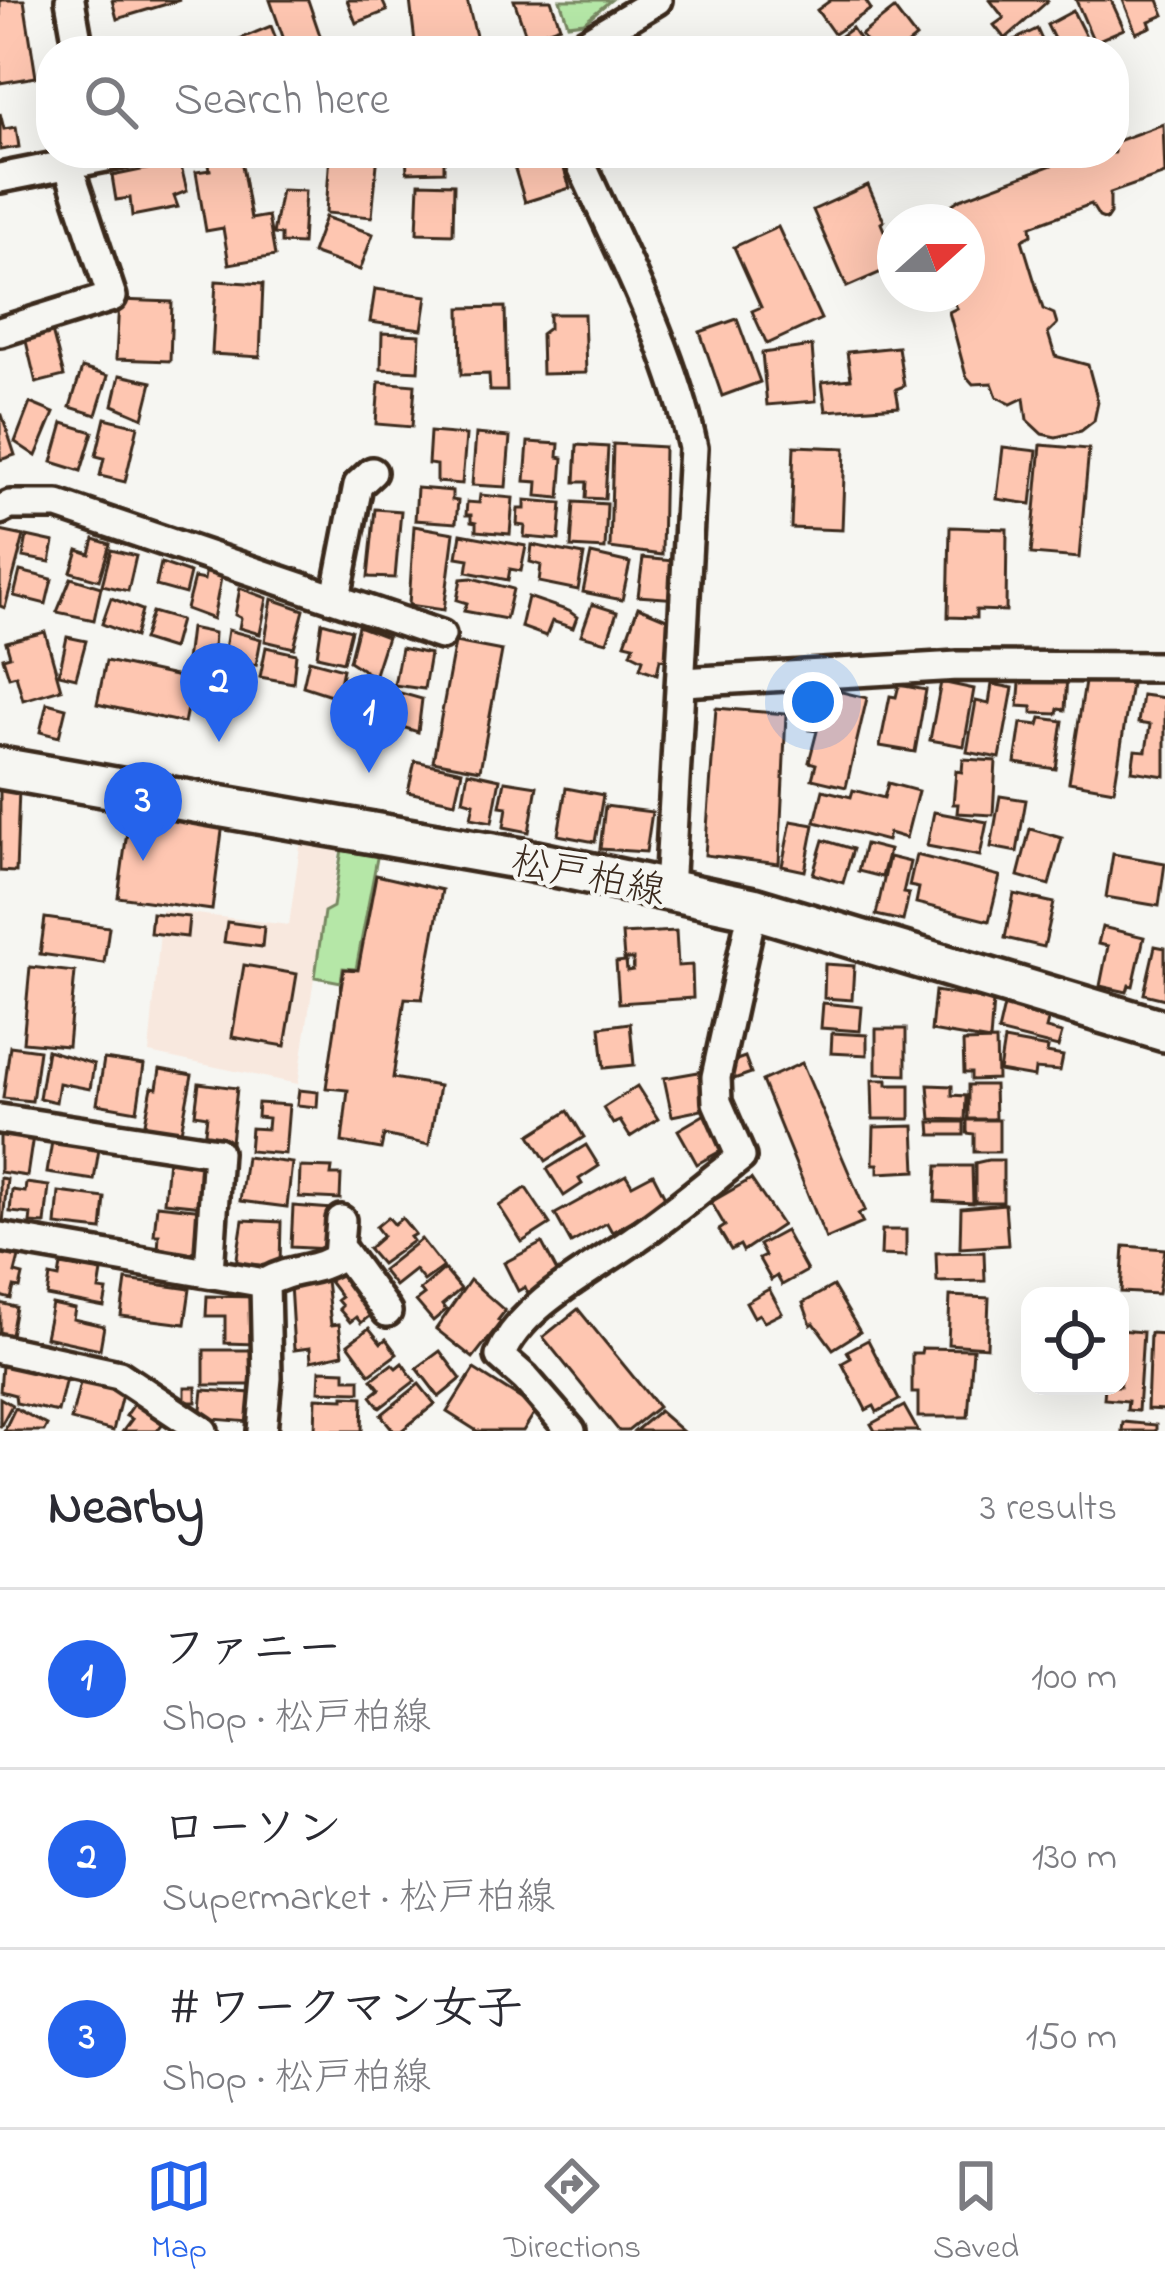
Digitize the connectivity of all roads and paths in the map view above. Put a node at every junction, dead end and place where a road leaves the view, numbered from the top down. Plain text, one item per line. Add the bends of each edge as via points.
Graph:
1 (70, 0) edge
2 (657, 0) edge
3 (77, 36) edge
4 (597, 36) edge
5 (52, 168) edge
6 (69, 168) edge
7 (583, 168) edge
8 (0, 178) edge
9 (0, 332) edge
10 (372, 472) dead end
11 (0, 510) edge
12 (336, 598) junction
13 (441, 635) dead end
14 (1165, 667) edge
15 (683, 682) junction
16 (0, 769) edge
17 (669, 891) junction
18 (754, 908) junction
19 (1165, 1031) edge
20 (0, 1119) edge
21 (341, 1220) dead end
22 (0, 1237) edge
23 (338, 1257) junction
24 (209, 1271) junction
25 (265, 1283) junction
26 (387, 1312) dead end
27 (0, 1349) edge
28 (203, 1431) edge
29 (262, 1431) edge
30 (571, 1431) edge

1 - 3 street
2 - 4 street
5 - 8 street
6 - 9 street via 112,297
7 - 15 street via 656,332 694,448
10 - 12 street via 358,485
11 - 12 street via 58,505
12 - 13 street
14 - 15 street via 958,666
15 - 17 street
16 - 17 main road, 松戸柏線
17 - 18 main road, 松戸柏線
18 - 19 main road, 松戸柏線
18 - 30 street via 716,1076 717,1102 741,1157 543,1304 509,1333 500,1356
20 - 24 street via 217,1152
21 - 23 street
22 - 24 street
23 - 25 street via 321,1270 290,1269
23 - 26 street via 344,1253
24 - 25 street
25 - 29 street
27 - 28 street via 119,1375

